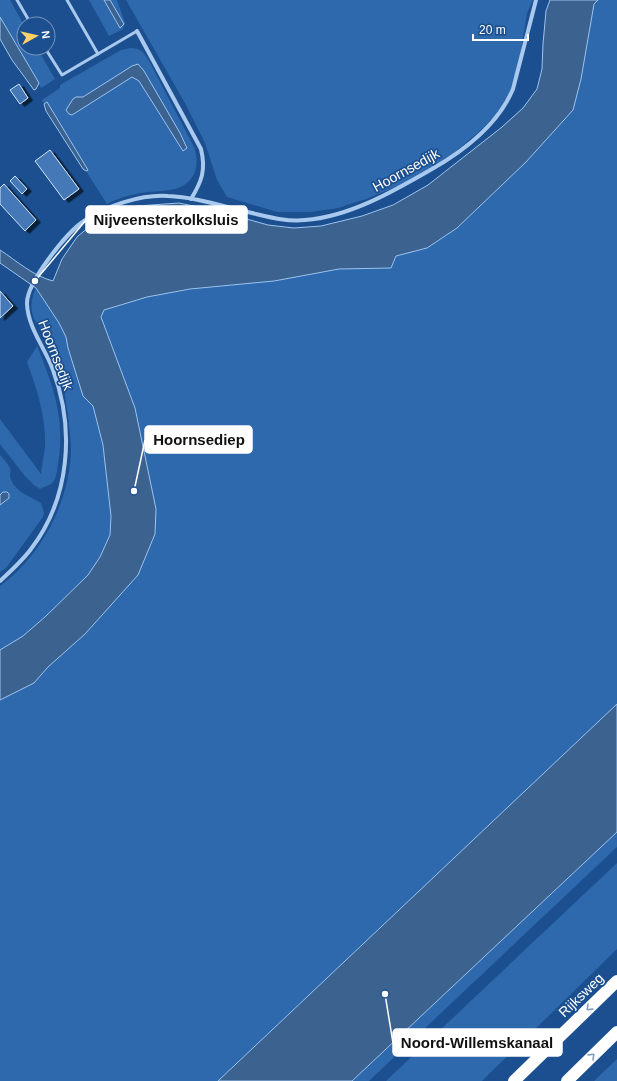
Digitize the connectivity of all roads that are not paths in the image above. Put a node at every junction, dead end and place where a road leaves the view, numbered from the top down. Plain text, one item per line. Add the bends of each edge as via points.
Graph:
1 (17, 0) edge
2 (67, 0) edge
3 (536, 0) edge
4 (26, 16) edge
5 (137, 31) joint
6 (98, 54) junction
7 (50, 56) edge
8 (191, 199) junction
9 (0, 581) edge
10 (617, 981) edge
11 (617, 1032) edge
12 (514, 1081) edge
13 (566, 1081) edge

1 - 4 lane
2 - 6 lane
3 - 8 street, Hoornsedijk via 513,89 501,113 482,134 463,149 394,191 336,215 304,221 276,219
5 - 6 lane
5 - 8 street via 201,149 204,167 201,180
6 - 7 lane via 62,75
8 - 9 street, Hoornsedijk via 150,197 99,211 73,229 60,243 32,286 27,298 29,315 59,387 65,418 63,476 57,500 43,531 31,550
10 -> 12 highway, Rijksweg
13 -> 11 highway

